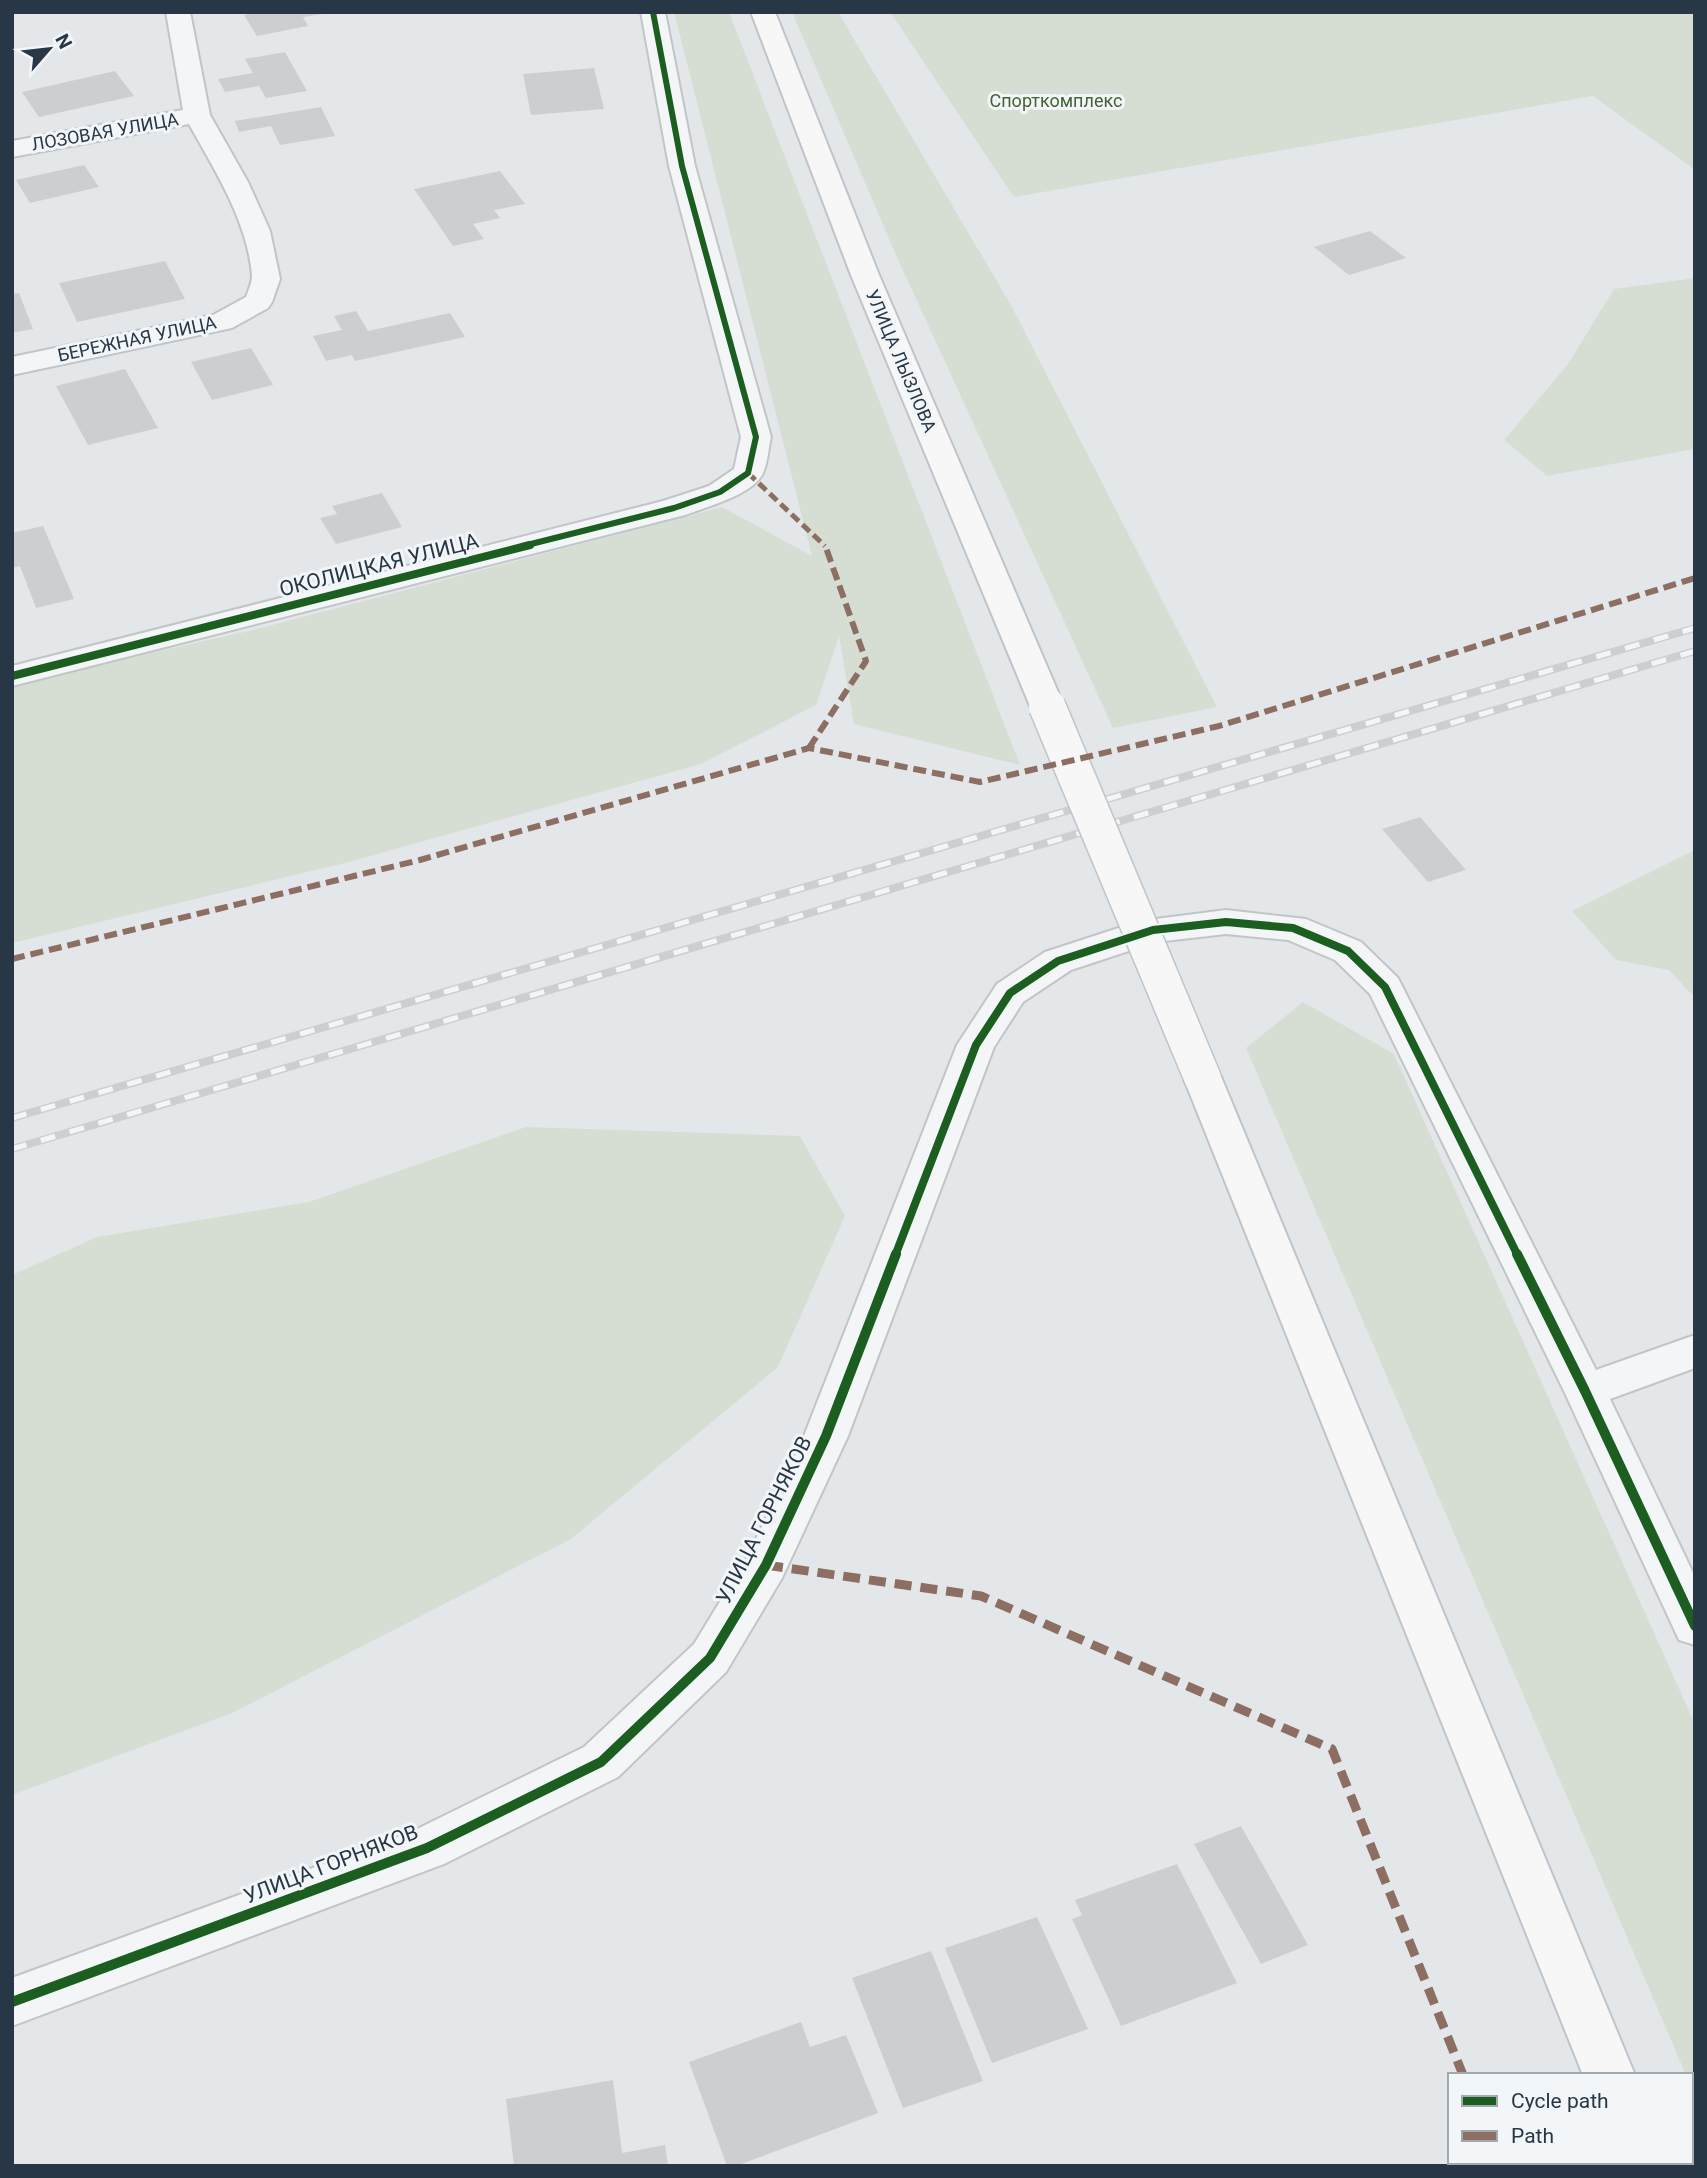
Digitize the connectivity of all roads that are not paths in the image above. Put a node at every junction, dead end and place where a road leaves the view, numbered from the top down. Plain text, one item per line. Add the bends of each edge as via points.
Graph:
1 (178, 12) edge
2 (653, 12) edge
3 (762, 12) edge
4 (197, 115) junction
5 (12, 149) edge
6 (12, 366) edge
7 (12, 676) edge
8 (1695, 1351) edge
9 (1585, 1391) junction
10 (1695, 1626) edge
11 (12, 2003) edge
12 (1608, 2073) edge

1 - 4 street
2 - 7 street, ОКОЛИЦКАЯ УЛИЦА via 682,166 756,438 748,473 720,492 674,508
3 - 12 main road, УЛИЦА ЛЫЗЛОВА, bridge via 865,275 1203,1079
4 - 5 street, ЛОЗОВАЯ УЛИЦА
4 - 6 street, БЕРЕЖНАЯ УЛИЦА via 256,231 266,279 258,302 222,321
8 - 9 street
9 - 10 street, УЛИЦА ГОРНЯКОВ
9 - 11 street, УЛИЦА ГОРНЯКОВ via 1385,987 1348,951 1293,928 1226,922 1153,930 1058,961 1010,993 976,1045 827,1436 766,1565 710,1658 601,1762 427,1848

